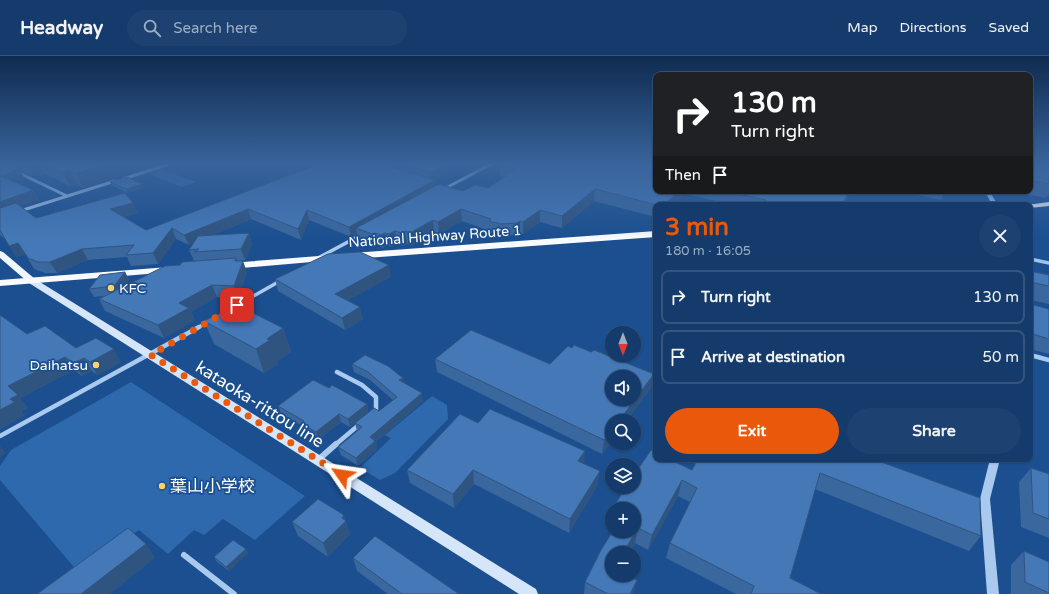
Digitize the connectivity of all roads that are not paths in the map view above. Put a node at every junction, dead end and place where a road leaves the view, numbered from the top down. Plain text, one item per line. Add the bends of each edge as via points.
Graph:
1 (51, 188) edge
2 (92, 188) edge
3 (446, 188) edge
4 (439, 192) edge
5 (67, 196) junction
6 (1049, 204) edge
7 (1033, 206) edge
8 (15, 212) edge
9 (364, 233) edge
10 (653, 234) edge
11 (0, 254) edge
12 (317, 259) junction
13 (222, 266) edge
14 (304, 267) edge
15 (182, 269) edge
16 (284, 278) edge
17 (32, 281) junction
18 (0, 283) edge
19 (230, 309) edge
20 (217, 317) edge
21 (151, 355) junction
22 (1033, 355) edge
23 (1049, 360) edge
24 (336, 372) dead end
25 (370, 415) edge
26 (364, 420) edge
27 (0, 436) edge
28 (318, 460) junction
29 (994, 462) edge
30 (184, 555) dead end
31 (234, 594) edge
32 (529, 594) edge
33 (993, 594) edge

1 - 5 street
2 - 5 street
3 - 4 street
5 - 8 street
6 - 7 highway
9 - 12 street
10 - 12 highway, National Highway Route 1
11 - 17 main road
12 - 13 highway, National Highway Route 1
12 - 14 street
15 - 17 highway
16 - 19 street
17 - 18 highway
17 - 21 main road, kataoka-rittou line
20 - 21 street
21 - 27 street
21 - 28 main road, kataoka-rittou line
22 - 23 street
24 - 25 street via 362,385 376,397 376,410
26 - 28 street
28 - 32 main road, kataoka-rittou line
29 - 33 street via 985,499
30 - 31 street

